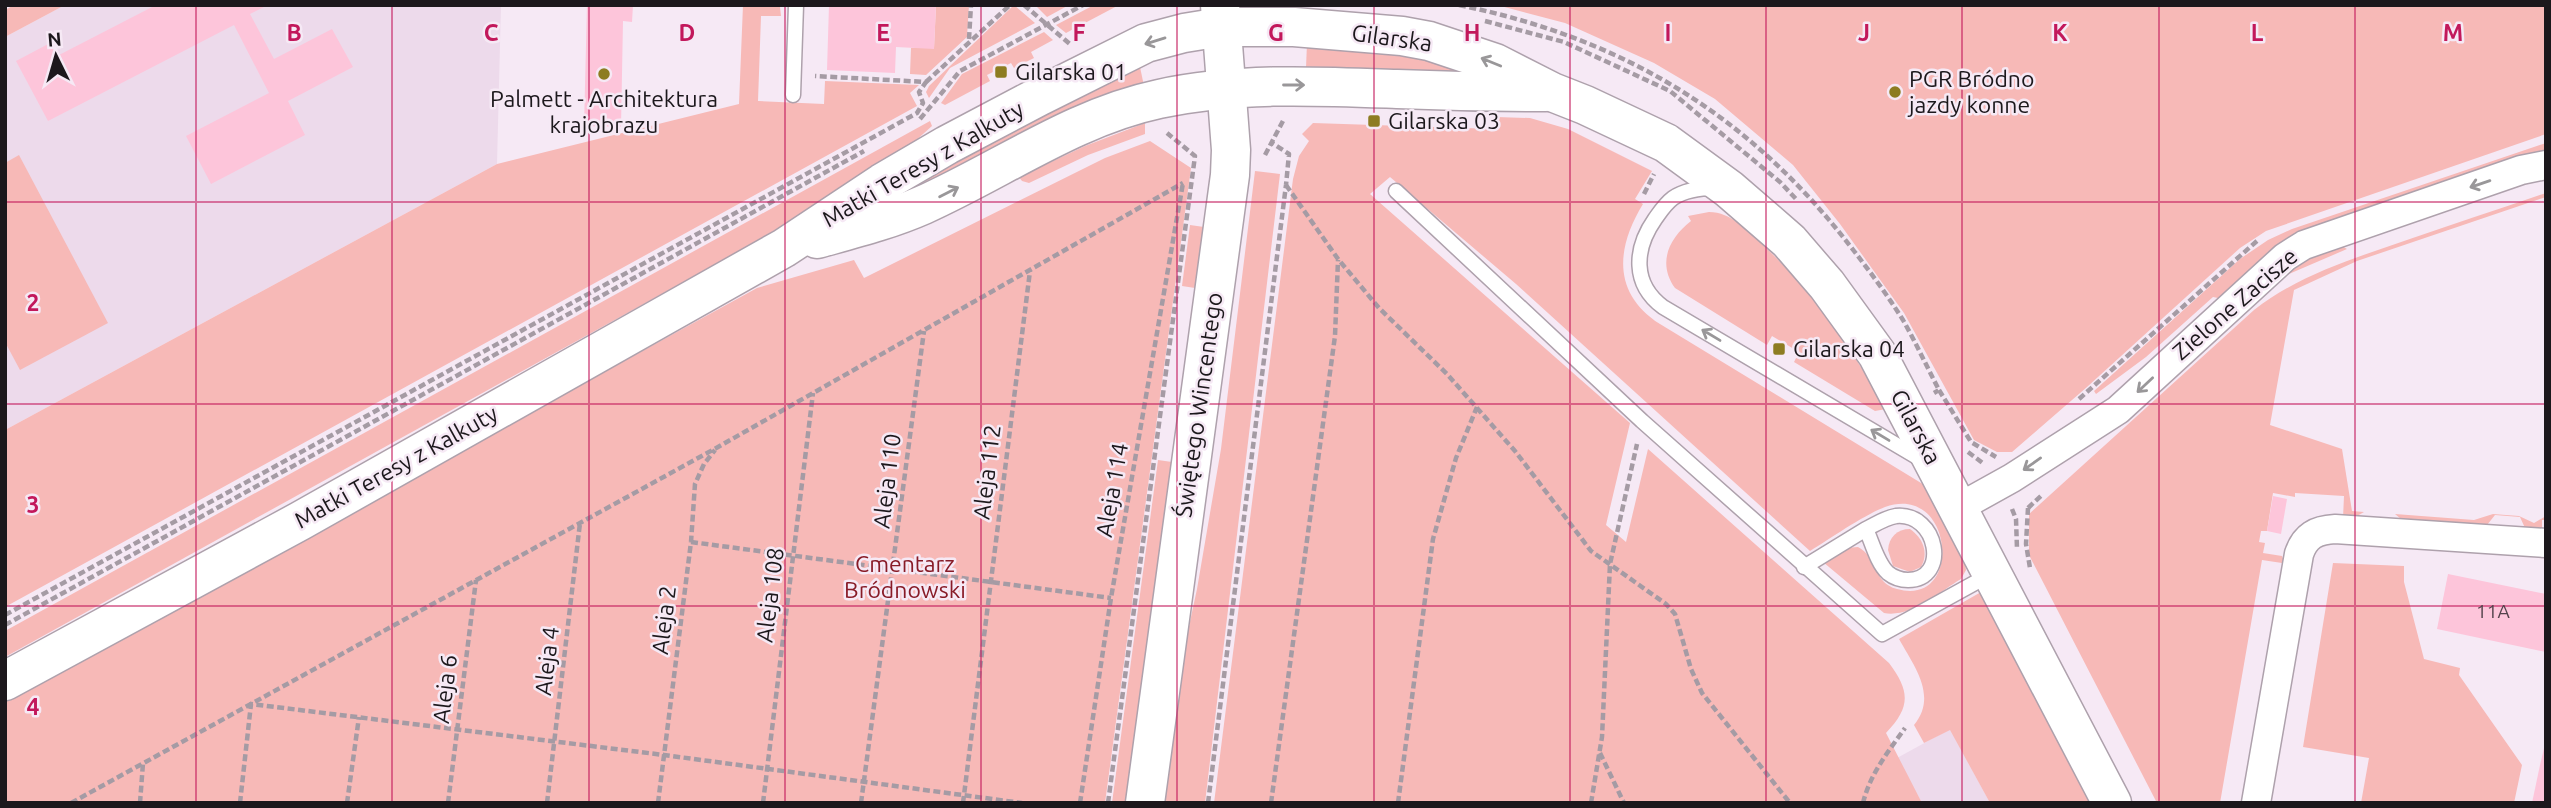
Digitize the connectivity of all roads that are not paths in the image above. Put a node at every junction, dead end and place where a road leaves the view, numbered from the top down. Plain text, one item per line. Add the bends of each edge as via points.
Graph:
1 (796, 5) edge
2 (1221, 16) edge
3 (1226, 91) junction
4 (1552, 92) junction
5 (793, 95) dead end
6 (2546, 164) edge
7 (1728, 189) junction
8 (1396, 191) dead end
9 (785, 248) junction
10 (1938, 470) junction
11 (1958, 508) junction
12 (1866, 529) junction
13 (2546, 543) edge
14 (1804, 567) junction
15 (1992, 573) junction
16 (5, 681) edge
17 (1145, 803) edge
18 (2112, 803) edge
19 (2256, 803) edge

1 - 5 lane
2 - 3 street, Świętego Wincentego
4 -> 2 street, Gilarska via 1494,62 1429,41
2 -> 9 street, Matki Teresy z Kalkuty via 1146,43 947,145
3 -> 4 street, Gilarska via 1291,85
9 -> 3 street, Matki Teresy z Kalkuty via 924,205 1114,112 1159,99
3 - 17 street, Świętego Wincentego via 1213,158
4 - 7 street, Gilarska via 1666,143
6 -> 11 street, Zielone Zacisze via 2304,245 2285,257 2118,410
7 - 10 street, Gilarska via 1789,241 1877,354 1923,399
10 -> 7 lane via 1652,298 1641,279 1639,257 1648,229 1672,199 1695,189
8 - 14 lane
9 - 16 street, Matki Teresy z Kalkuty
10 - 11 street, Gilarska
11 - 15 street, Gilarska
12 - 12 lane via 1889,574 1910,580 1928,573 1934,548 1919,521 1896,516
12 - 14 lane
13 - 19 street via 2335,529 2309,536 2299,554
14 - 15 lane via 1882,634
15 - 18 street, Gilarska

